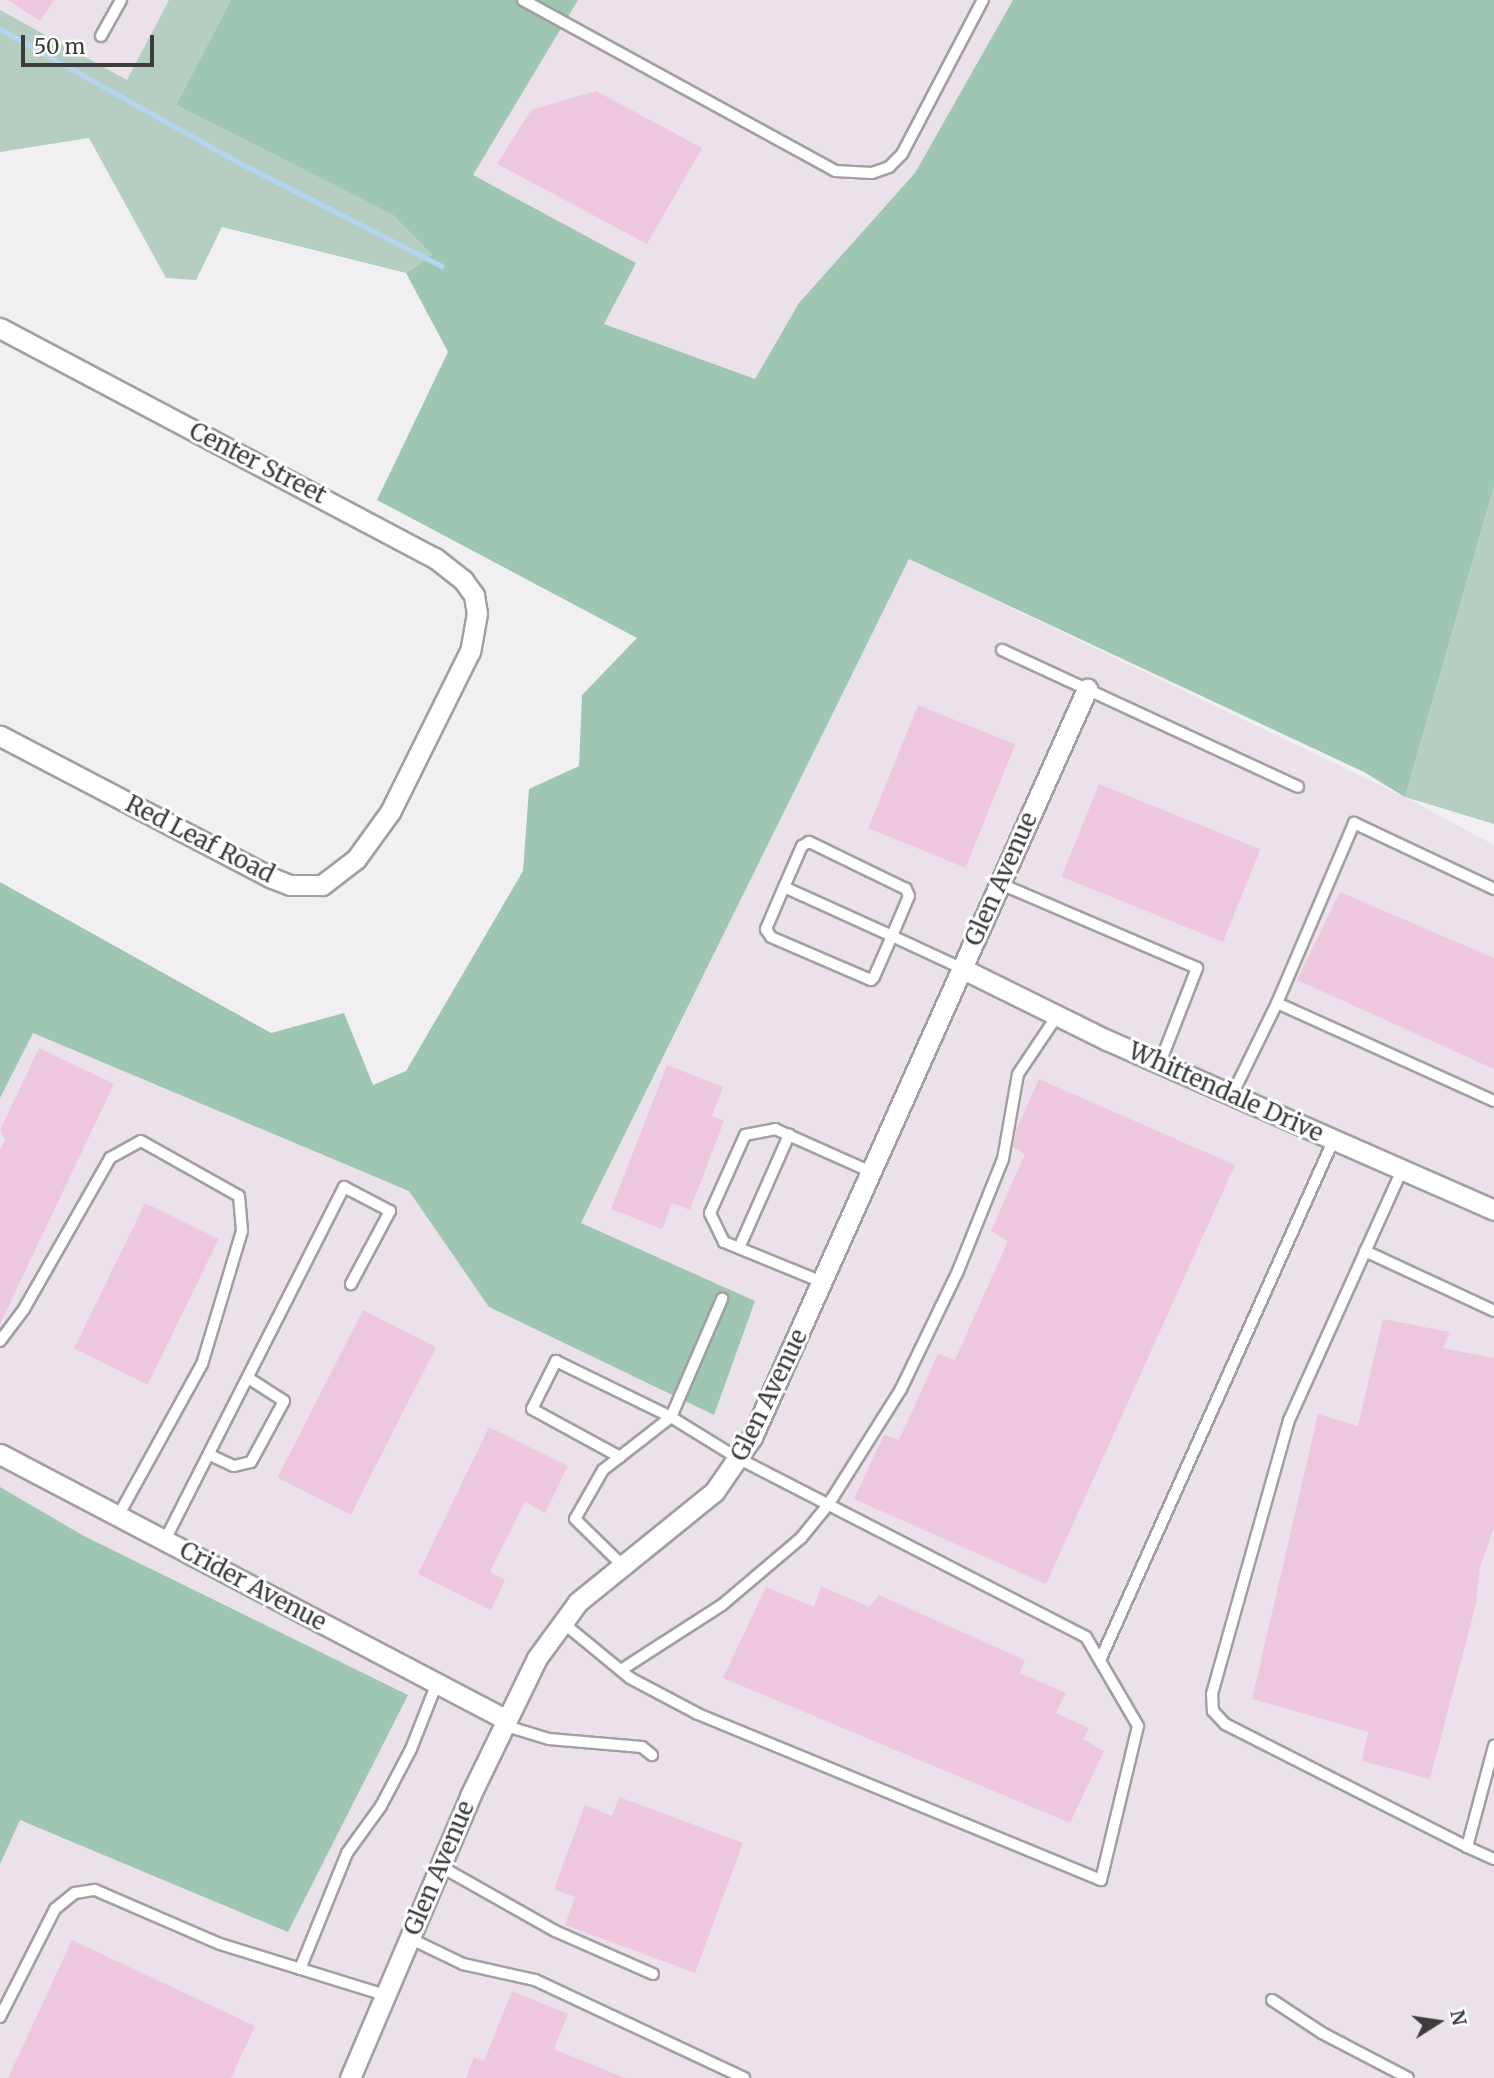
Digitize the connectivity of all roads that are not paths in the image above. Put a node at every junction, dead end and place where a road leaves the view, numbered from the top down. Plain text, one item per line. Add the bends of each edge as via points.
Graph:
1 (121, 0) edge
2 (523, 0) edge
3 (983, 0) edge
4 (101, 36) dead end
5 (0, 328) edge
6 (475, 631) joint
7 (1002, 650) dead end
8 (1087, 689) junction
9 (0, 736) edge
10 (1298, 786) dead end
11 (1001, 884) junction
12 (784, 887) junction
13 (1494, 889) edge
14 (892, 936) junction
15 (961, 968) junction
16 (1277, 1003) junction
17 (1057, 1016) junction
18 (1160, 1063) junction
19 (1232, 1095) junction
20 (1494, 1101) edge
21 (789, 1135) junction
22 (1334, 1139) junction
23 (1402, 1170) junction
24 (869, 1171) junction
25 (1494, 1210) edge
26 (739, 1248) junction
27 (1365, 1251) junction
28 (822, 1282) junction
29 (351, 1284) dead end
30 (722, 1299) dead end
31 (1494, 1311) edge
32 (0, 1341) edge
33 (248, 1378) junction
34 (671, 1417) junction
35 (0, 1454) edge
36 (210, 1455) junction
37 (621, 1457) junction
38 (739, 1459) junction
39 (828, 1504) junction
40 (118, 1516) junction
41 (164, 1540) junction
42 (622, 1565) junction
43 (562, 1622) junction
44 (1101, 1658) junction
45 (621, 1670) junction
46 (437, 1683) junction
47 (504, 1722) junction
48 (1494, 1746) edge
49 (652, 1755) dead end
50 (1466, 1847) junction
51 (1494, 1859) edge
52 (440, 1866) junction
53 (409, 1938) junction
54 (300, 1969) junction
55 (653, 1974) dead end
56 (386, 1995) junction
57 (1272, 2000) dead end
58 (0, 2017) edge
59 (350, 2078) edge
60 (744, 2078) edge
61 (1408, 2078) edge

1 - 4 lane
2 - 3 lane via 835,171 872,173 889,167 902,154
5 - 6 street, Center Street via 435,558 474,595
6 - 9 street, Red Leaf Road via 470,651 390,812 356,859 322,884 290,885 272,878
7 - 8 lane
8 - 10 lane
8 - 11 street, Glen Avenue
11 - 15 street, Glen Avenue
11 - 18 lane via 1197,968
12 - 14 lane
12 - 14 lane via 768,934 866,980 874,977
12 - 14 lane via 802,846 809,842 906,890 909,896
13 - 16 lane via 1354,823
14 - 15 lane
15 - 17 street, Whittendale Drive
15 - 24 street, Glen Avenue
16 - 19 lane
16 - 20 lane
17 - 18 street, Whittendale Drive
17 - 39 lane via 1018,1074 1003,1159 958,1271 901,1389
18 - 19 street, Whittendale Drive
19 - 22 street, Whittendale Drive
21 - 24 lane
21 - 26 lane
21 - 26 lane via 775,1129 745,1135 710,1213 724,1242
22 - 23 street, Whittendale Drive
22 - 44 lane
23 - 25 street, Whittendale Drive
23 - 27 lane
24 - 28 street, Glen Avenue
26 - 28 lane
27 - 31 lane
27 - 50 lane via 1289,1420 1212,1693 1213,1711 1225,1724
28 - 38 street, Glen Avenue via 769,1405
29 - 33 lane via 390,1211 344,1186
30 - 34 lane
32 - 40 lane via 24,1309 110,1158 142,1141 239,1196 242,1231 202,1364
33 - 36 lane
33 - 36 lane via 284,1401 251,1462 234,1466
34 - 37 lane
34 - 37 lane via 556,1361 531,1409
34 - 38 lane
35 - 40 street, Crider Avenue
36 - 41 lane
37 - 42 lane via 603,1470 575,1519
38 - 39 lane
38 - 42 street, Glen Avenue via 689,1516
39 - 44 lane via 1086,1637
39 - 45 lane via 801,1538 722,1605
40 - 41 street, Crider Avenue
41 - 46 street, Crider Avenue
42 - 43 street, Glen Avenue
43 - 45 lane
43 - 47 street, Glen Avenue via 537,1658
44 - 45 lane via 1138,1726 1101,1880 698,1714
46 - 47 street, Crider Avenue
46 - 54 lane via 411,1749 381,1806 347,1853
47 - 49 lane via 549,1739 642,1747
47 - 52 street, Glen Avenue
48 - 50 lane
50 - 51 lane
52 - 53 street, Glen Avenue
52 - 55 lane via 555,1931
53 - 56 street, Glen Avenue
53 - 60 lane via 463,1964 535,1980
54 - 56 lane
54 - 58 lane via 220,1944 95,1890 75,1893 55,1909
56 - 59 street, Glen Avenue
57 - 61 lane via 1322,2033

